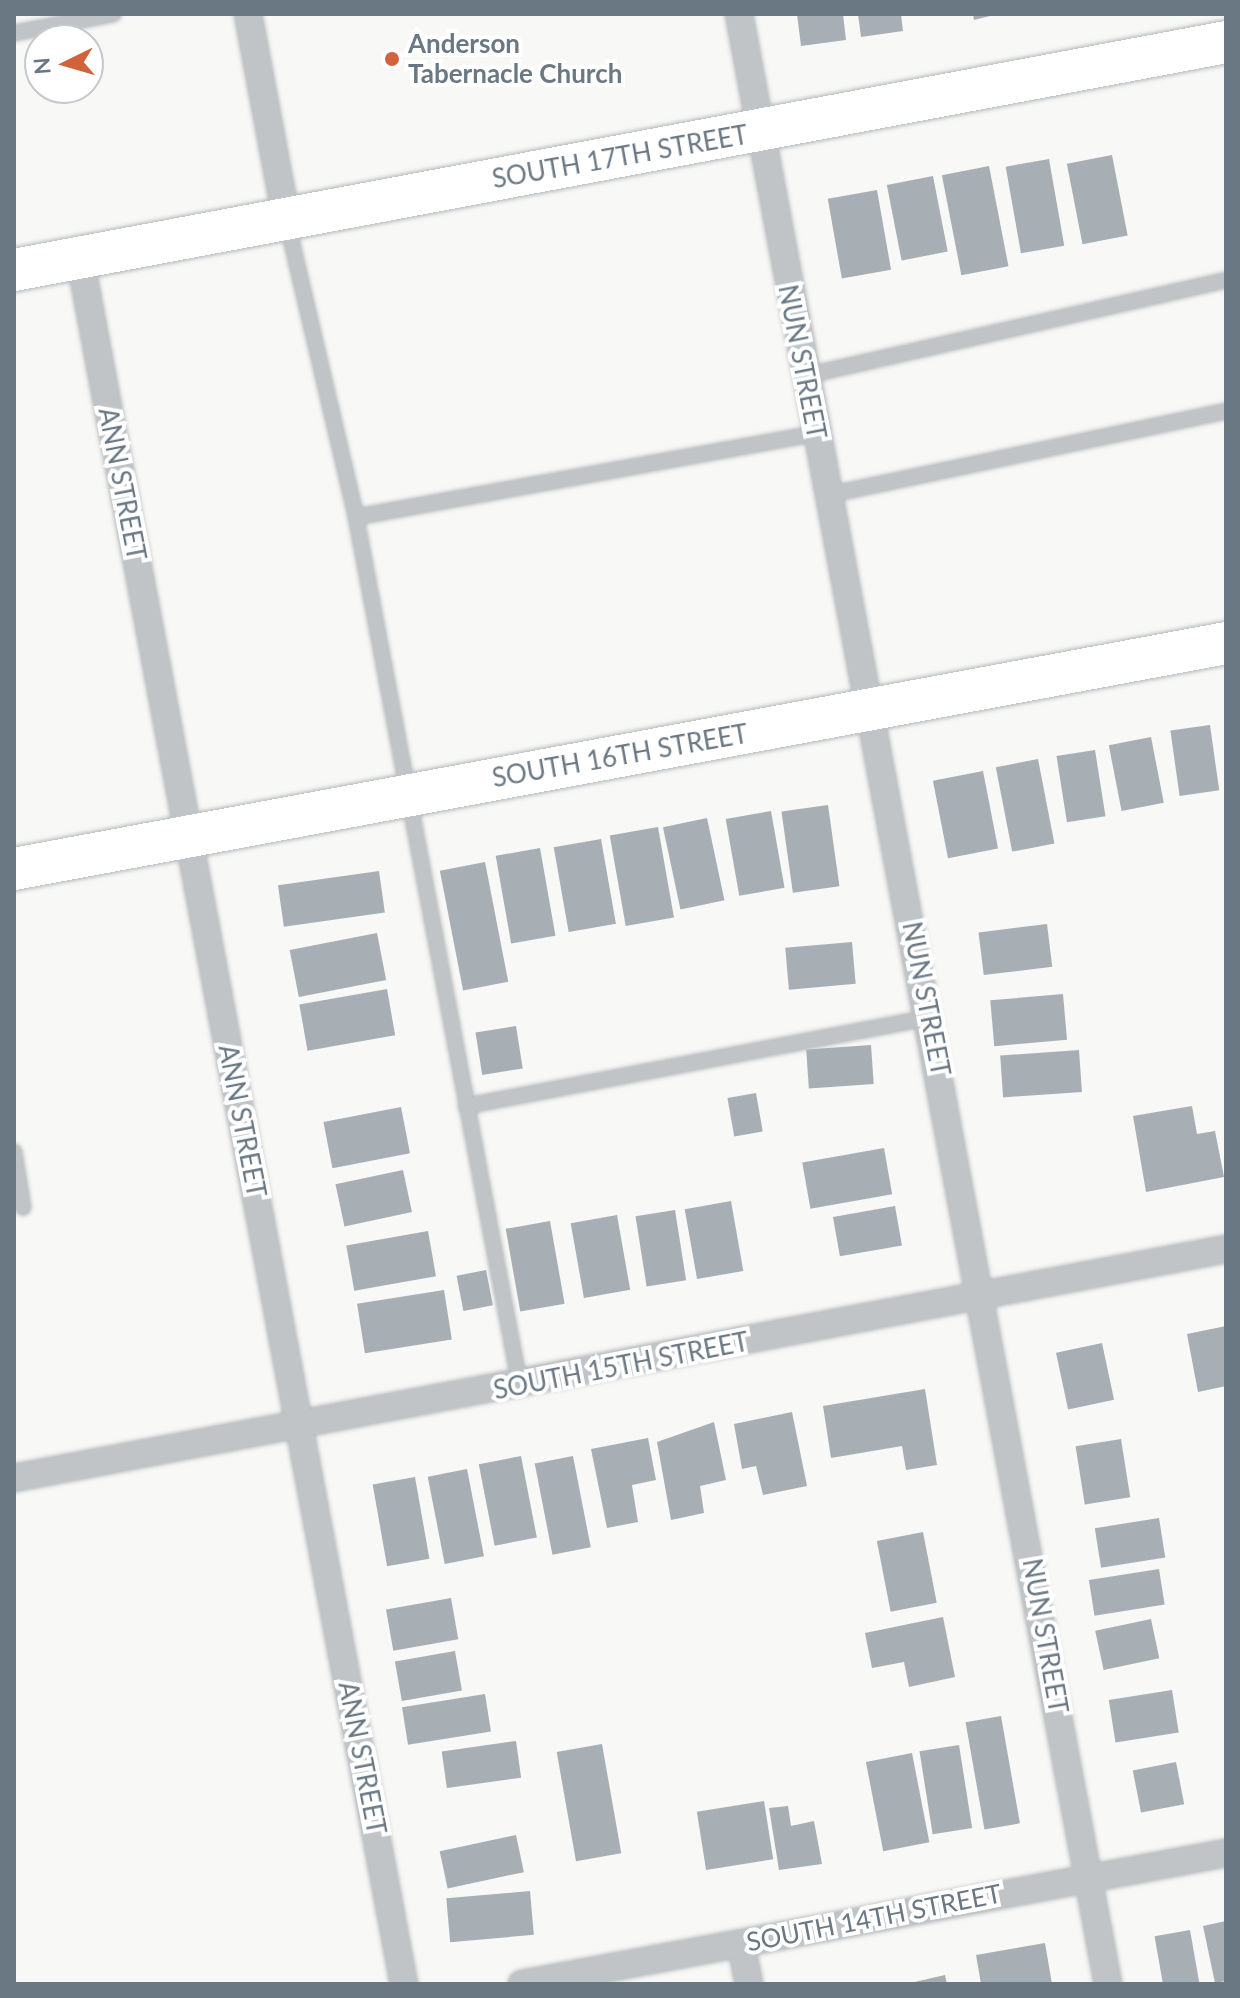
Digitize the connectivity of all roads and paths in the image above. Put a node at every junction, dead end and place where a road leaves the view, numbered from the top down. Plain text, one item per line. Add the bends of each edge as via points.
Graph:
1 (113, 14) edge
2 (248, 14) edge
3 (739, 14) edge
4 (14, 33) edge
5 (1226, 42) edge
6 (760, 131) junction
7 (286, 217) junction
8 (80, 258) junction
9 (14, 270) edge
10 (1226, 280) edge
11 (804, 376) junction
12 (1226, 411) edge
13 (816, 433) junction
14 (828, 495) junction
15 (356, 517) junction
16 (1226, 643) edge
17 (870, 710) junction
18 (407, 795) junction
19 (188, 836) junction
20 (14, 869) edge
21 (929, 1018) junction
22 (466, 1106) junction
23 (14, 1152) edge
24 (23, 1207) dead end
25 (1226, 1249) edge
26 (984, 1295) junction
27 (520, 1387) junction
28 (300, 1427) junction
29 (14, 1478) edge
30 (1226, 1853) edge
31 (1088, 1877) junction
32 (741, 1944) junction
33 (404, 1984) edge
34 (522, 1984) edge
35 (749, 1984) edge
36 (1108, 1984) edge

1 - 4 lane
2 - 7 street
3 - 6 street, NUN STREET
5 - 6 main road, SOUTH 17TH STREET
6 - 7 main road, SOUTH 17TH STREET
6 - 11 street, NUN STREET
7 - 8 main road, SOUTH 17TH STREET
7 - 15 lane
8 - 9 main road, SOUTH 17TH STREET
8 - 19 street, ANN STREET
10 - 11 lane
11 - 13 street, NUN STREET
12 - 14 lane
13 - 14 street, NUN STREET
13 - 15 lane
14 - 17 street, NUN STREET
15 - 18 lane
16 - 17 main road, SOUTH 16TH STREET
17 - 18 main road, SOUTH 16TH STREET
17 - 21 street, NUN STREET
18 - 19 main road, SOUTH 16TH STREET
18 - 22 lane
19 - 20 main road, SOUTH 16TH STREET
19 - 28 street, ANN STREET
21 - 22 lane
21 - 26 street, NUN STREET
22 - 27 lane
23 - 24 lane
25 - 26 street, SOUTH 15TH STREET
26 - 27 street, SOUTH 15TH STREET
26 - 31 street, NUN STREET
27 - 28 street, SOUTH 15TH STREET
28 - 29 street, SOUTH 15TH STREET
28 - 33 street, ANN STREET
30 - 31 street, SOUTH 14TH STREET
31 - 32 street, SOUTH 14TH STREET
31 - 36 street, NUN STREET
32 - 34 street, SOUTH 14TH STREET
32 - 35 street

